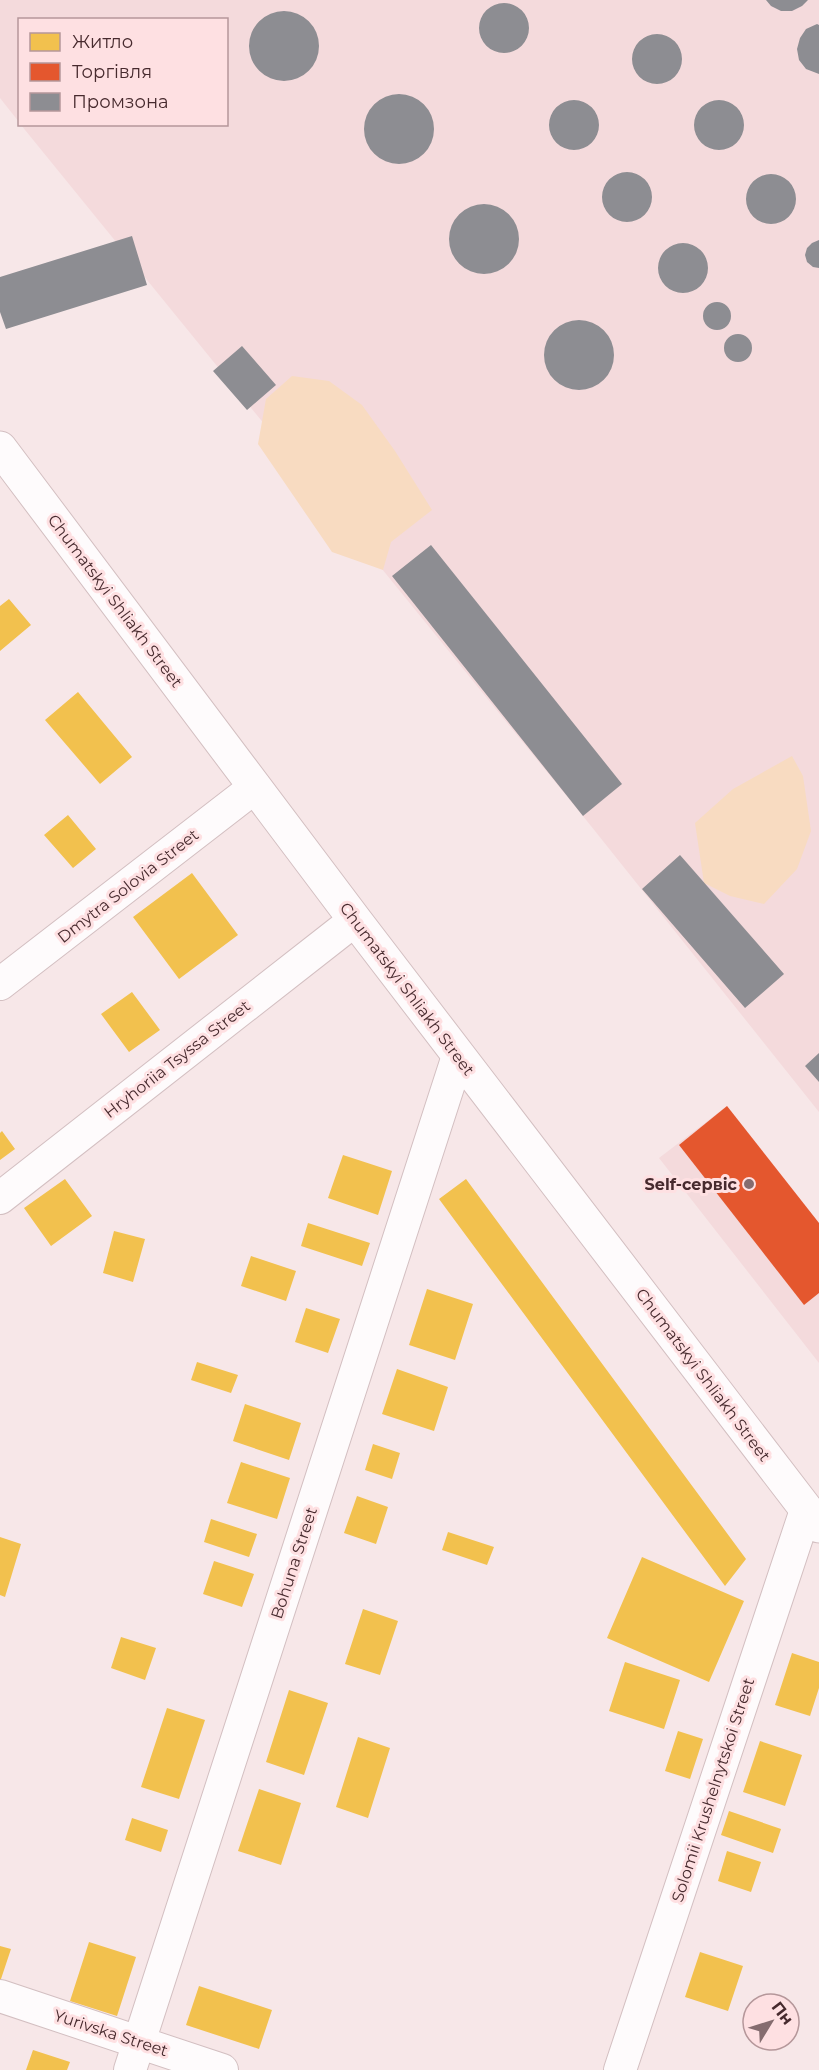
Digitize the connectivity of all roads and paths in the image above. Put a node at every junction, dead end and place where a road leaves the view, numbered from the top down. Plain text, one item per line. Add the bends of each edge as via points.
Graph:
1 (0, 448) edge
2 (255, 787) junction
3 (355, 920) junction
4 (0, 984) edge
5 (458, 1056) junction
6 (0, 1198) edge
7 (813, 1518) edge
8 (0, 1996) edge
9 (135, 2056) edge
10 (222, 2070) edge
11 (620, 2070) edge

1 - 2 main road, Chumatskyi Shliakh Street
2 - 3 main road, Chumatskyi Shliakh Street
2 - 4 street, Dmytra Solovia Street
3 - 5 main road, Chumatskyi Shliakh Street
3 - 6 street, Hryhoriia Tsyssa Street
5 - 7 main road, Chumatskyi Shliakh Street
5 - 9 street, Bohuna Street
7 - 11 street, Solomii Krushelnytskoi Street
8 - 9 street, Yurivska Street
9 - 10 street, Yurivska Street

